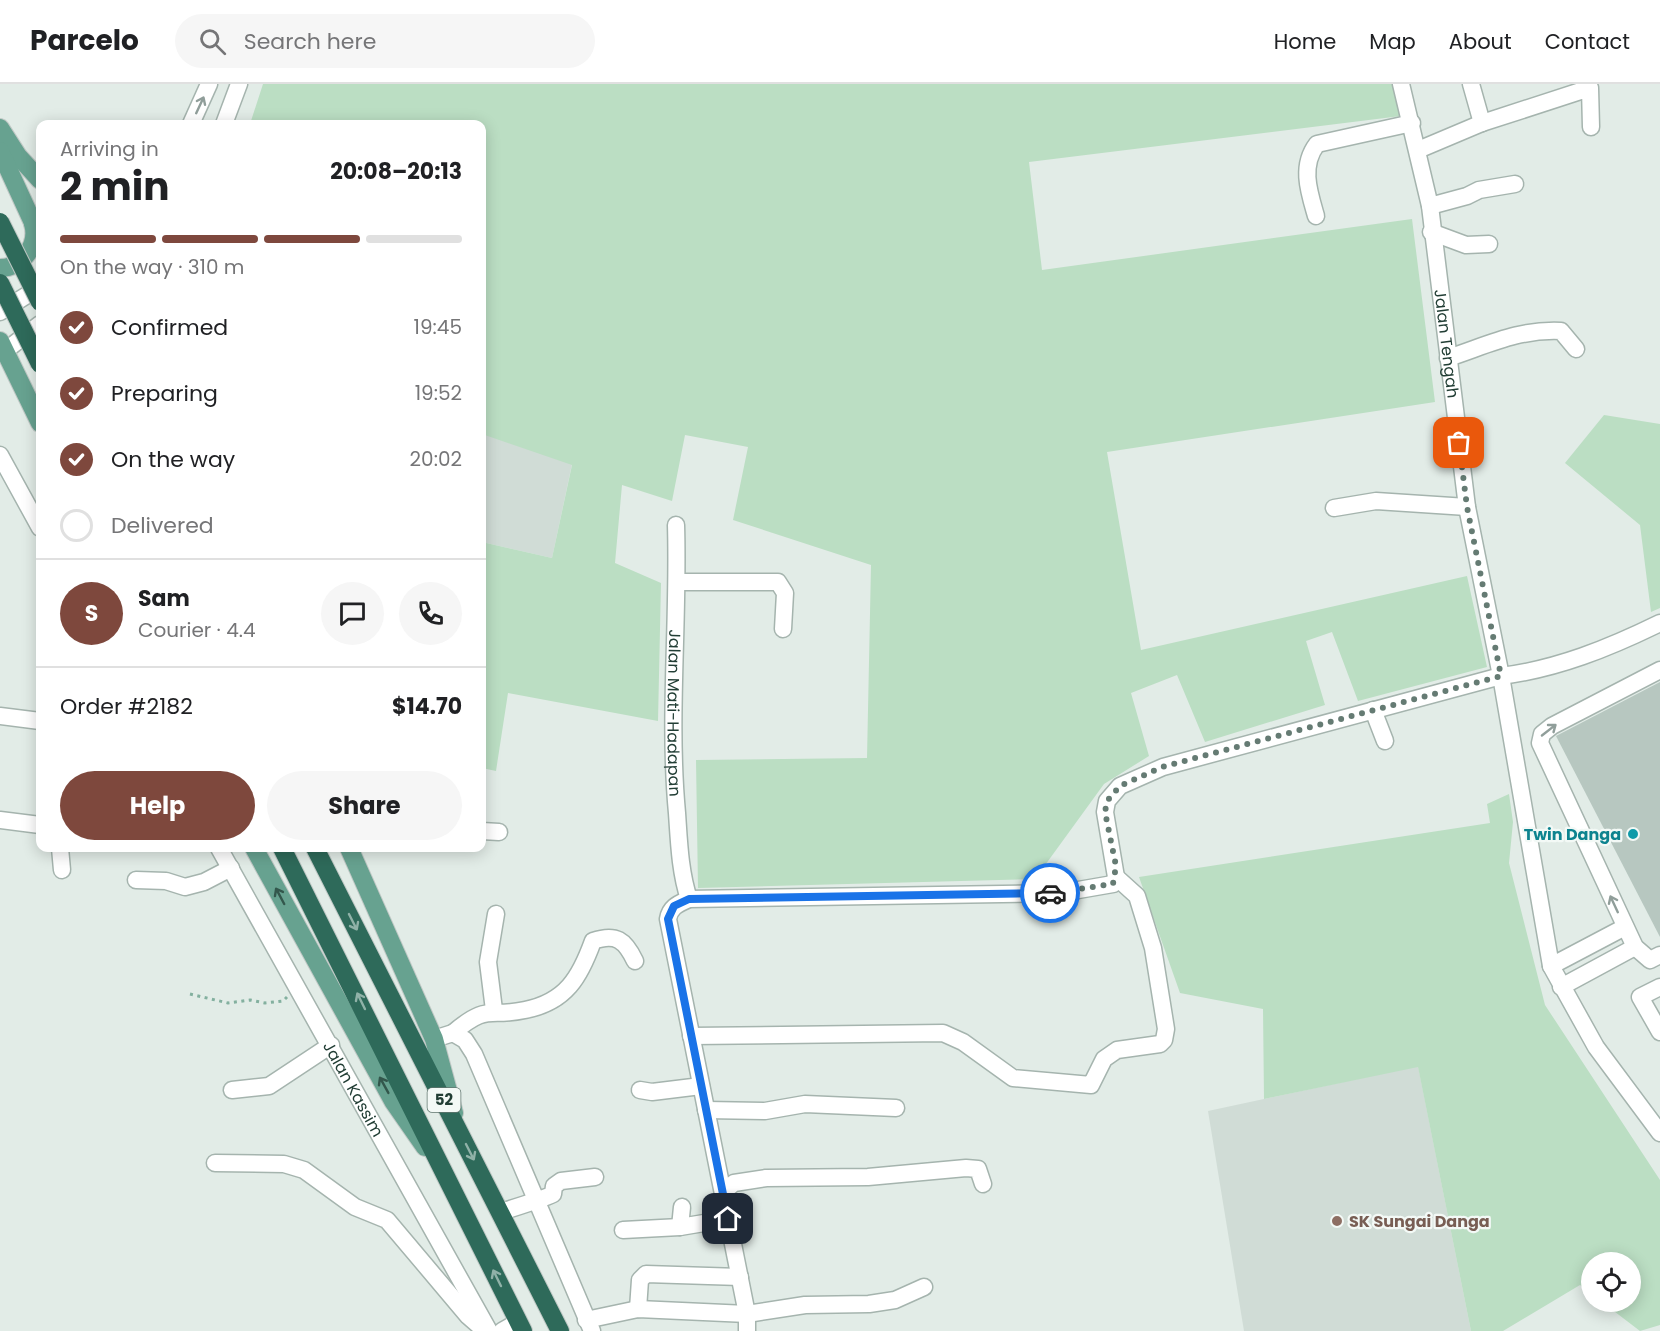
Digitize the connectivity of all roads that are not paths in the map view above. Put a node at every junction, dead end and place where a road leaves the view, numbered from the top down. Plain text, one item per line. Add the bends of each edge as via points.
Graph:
1 (209, 84) edge
2 (239, 84) edge
3 (1401, 84) edge
4 (1471, 84) edge
5 (1594, 85) edge
6 (193, 120) edge
7 (226, 120) edge
8 (1412, 123) junction
9 (1482, 123) junction
10 (0, 128) edge
11 (1591, 128) dead end
12 (1418, 150) junction
13 (0, 151) edge
14 (36, 176) edge
15 (1515, 184) dead end
16 (1430, 206) junction
17 (27, 208) junction
18 (1316, 216) dead end
19 (0, 222) edge
20 (36, 229) edge
21 (1431, 232) junction
22 (1489, 244) dead end
23 (0, 268) edge
24 (0, 283) edge
25 (36, 290) edge
26 (36, 295) edge
27 (0, 312) edge
28 (36, 326) edge
29 (3, 346) edge
30 (1576, 349) dead end
31 (36, 356) edge
32 (1448, 358) junction
33 (36, 414) edge
34 (0, 455) edge
35 (1467, 507) junction
36 (1334, 508) dead end
37 (36, 521) edge
38 (676, 525) dead end
39 (677, 582) junction
40 (1660, 623) edge
41 (783, 629) dead end
42 (1660, 670) edge
43 (1501, 676) junction
44 (1373, 710) junction
45 (0, 716) edge
46 (36, 720) edge
47 (1385, 741) dead end
48 (0, 820) edge
49 (36, 824) edge
50 (486, 831) edge
51 (499, 832) dead end
52 (60, 852) edge
53 (221, 852) edge
54 (256, 852) edge
55 (284, 852) edge
56 (317, 852) edge
57 (351, 852) edge
58 (231, 868) junction
59 (62, 870) dead end
60 (1116, 877) junction
61 (136, 880) dead end
62 (689, 899) junction
63 (496, 914) dead end
64 (1625, 927) junction
65 (1635, 947) junction
66 (1660, 955) edge
67 (634, 961) dead end
68 (1551, 966) junction
69 (1561, 987) junction
70 (1660, 987) edge
71 (494, 1011) junction
72 (1660, 1032) edge
73 (453, 1033) junction
74 (691, 1036) junction
75 (434, 1039) junction
76 (331, 1045) junction
77 (701, 1086) junction
78 (232, 1090) dead end
79 (640, 1090) dead end
80 (896, 1108) dead end
81 (706, 1110) junction
82 (457, 1125) junction
83 (1660, 1133) edge
84 (215, 1162) dead end
85 (595, 1177) dead end
86 (982, 1184) dead end
87 (452, 1186) junction
88 (723, 1192) junction
89 (537, 1198) junction
90 (682, 1207) dead end
91 (501, 1212) junction
92 (728, 1219) junction
93 (680, 1227) junction
94 (624, 1230) dead end
95 (740, 1277) junction
96 (924, 1287) dead end
97 (638, 1309) junction
98 (747, 1323) edge
99 (589, 1325) edge
100 (520, 1326) edge
101 (487, 1331) edge
102 (502, 1331) edge
103 (560, 1331) edge

6 -> 1 street
2 - 7 street
3 - 8 street, Jalan Tengah
4 - 9 street
5 - 9 street
5 - 11 street
8 - 12 street, Jalan Tengah
8 - 18 street via 1317,144 1307,167
9 - 12 street
10 - 14 main road
12 - 16 street, Jalan Tengah
13 - 17 main road
15 - 16 street via 1479,190
16 - 21 street, Jalan Tengah
17 - 20 main road
17 - 23 main road via 36,232 34,246 21,259
19 - 26 highway, bridge
21 - 22 street via 1466,245
21 - 32 street, Jalan Tengah
24 - 31 highway, bridge
25 - 27 street
28 - 29 street
29 - 33 main road
30 - 32 street via 1561,331 1536,330
32 - 35 street, Jalan Tengah
34 - 37 street
35 - 36 street via 1376,501
35 - 43 street, Jalan Tengah
38 - 39 street, Jalan Mati-Hadapan
39 - 41 street via 778,582 785,593
39 - 62 street, Jalan Mati-Hadapan via 672,754 681,863
40 - 43 street via 1560,666
64 -> 42 street via 1540,743 1542,734 1552,726
43 - 44 street
43 - 68 street, Jalan Tengah
44 - 47 street
44 - 60 street via 1162,767 1120,786 1107,801 1105,812
45 - 46 street
48 - 49 street
50 - 51 street
52 - 59 street
53 - 58 street, Jalan Kassim
87 -> 54 main road via 393,1101
87 -> 55 highway, 52
56 -> 82 highway, 52
57 - 75 main road
58 - 61 street via 185,887 166,880
58 - 76 street, Jalan Kassim
60 - 62 street via 1113,884 1105,887 1061,893
60 - 74 street via 1137,896 1153,948 1166,1029 1160,1044 1118,1050 1104,1059 1091,1085 1013,1078 963,1042 943,1033
62 - 74 street via 674,906 668,919
63 - 71 street via 488,962
64 - 65 street
64 - 68 street
65 - 66 street via 1650,960
65 - 69 street
67 - 71 street via 628,946 617,937 593,941 572,987 555,999 525,1010
68 - 69 street, Jalan Tengah
69 - 83 street, Jalan Tengah via 1596,1047
70 - 72 street via 1640,997
71 - 73 street via 477,1014
73 - 75 street
73 - 89 street via 465,1040 474,1054
74 - 77 street
75 - 82 main road
76 - 78 street via 269,1086
76 - 101 street, Jalan Kassim
77 - 79 street
77 - 81 street
80 - 81 street via 805,1104 765,1110
81 - 88 street
82 -> 91 highway, 52
84 - 101 street via 284,1164 304,1170 355,1207 387,1220 468,1316
85 - 89 street via 561,1181 550,1196
86 - 88 street via 978,1169 966,1168 868,1177 765,1178 734,1183
100 -> 87 highway, 52
88 - 92 street
89 - 91 street
89 - 99 street
90 - 93 street
91 - 103 highway, 52
92 - 93 street
92 - 95 street
93 - 94 street
95 - 97 street via 646,1274 640,1280
95 - 98 street
96 - 98 street via 895,1300 805,1305
97 - 98 street
97 - 99 street
100 - 102 street

